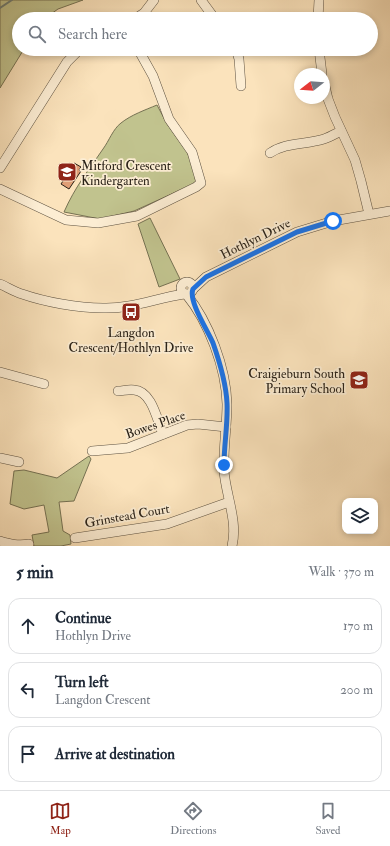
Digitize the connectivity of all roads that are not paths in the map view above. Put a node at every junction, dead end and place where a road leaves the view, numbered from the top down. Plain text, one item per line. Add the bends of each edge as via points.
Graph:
1 (154, 0) edge
2 (201, 0) edge
3 (320, 0) edge
4 (145, 12) edge
5 (210, 12) edge
6 (319, 12) edge
7 (73, 56) edge
8 (142, 56) edge
9 (238, 56) edge
10 (320, 56) edge
11 (321, 68) edge
12 (241, 86) dead end
13 (330, 104) edge
14 (341, 131) junction
15 (270, 153) dead end
16 (0, 168) edge
17 (0, 189) edge
18 (390, 211) edge
19 (369, 214) junction
20 (0, 284) edge
21 (187, 290) junction
22 (0, 372) edge
23 (44, 384) dead end
24 (118, 391) dead end
25 (226, 427) junction
26 (163, 434) junction
27 (92, 450) dead end
28 (0, 458) edge
29 (18, 462) dead end
30 (229, 502) junction
31 (75, 538) dead end
32 (0, 541) edge
33 (29, 544) dead end
34 (232, 546) edge

1 - 4 street
2 - 5 street
3 - 6 street
7 - 16 street
8 - 17 street via 153,76 169,119 192,152 201,183 138,216 98,223 66,220
9 - 12 street
10 - 11 street
13 - 14 street
14 - 15 street via 323,139 277,148
14 - 19 street via 355,160
18 - 19 street, Hothlyn Drive
19 - 21 street, Hothlyn Drive via 297,232 203,279
20 - 21 street, Hothlyn Drive via 22,294 58,304 104,308 136,304
21 - 25 street via 210,337 224,378
22 - 23 street
24 - 26 street via 134,390 144,394
25 - 26 street, Bowes Place via 187,425
25 - 30 street via 224,469
26 - 27 street, Bowes Place via 128,448
28 - 29 street
30 - 31 street, Grinstead Court via 167,524
30 - 34 street via 234,524
32 - 33 street via 14,545

